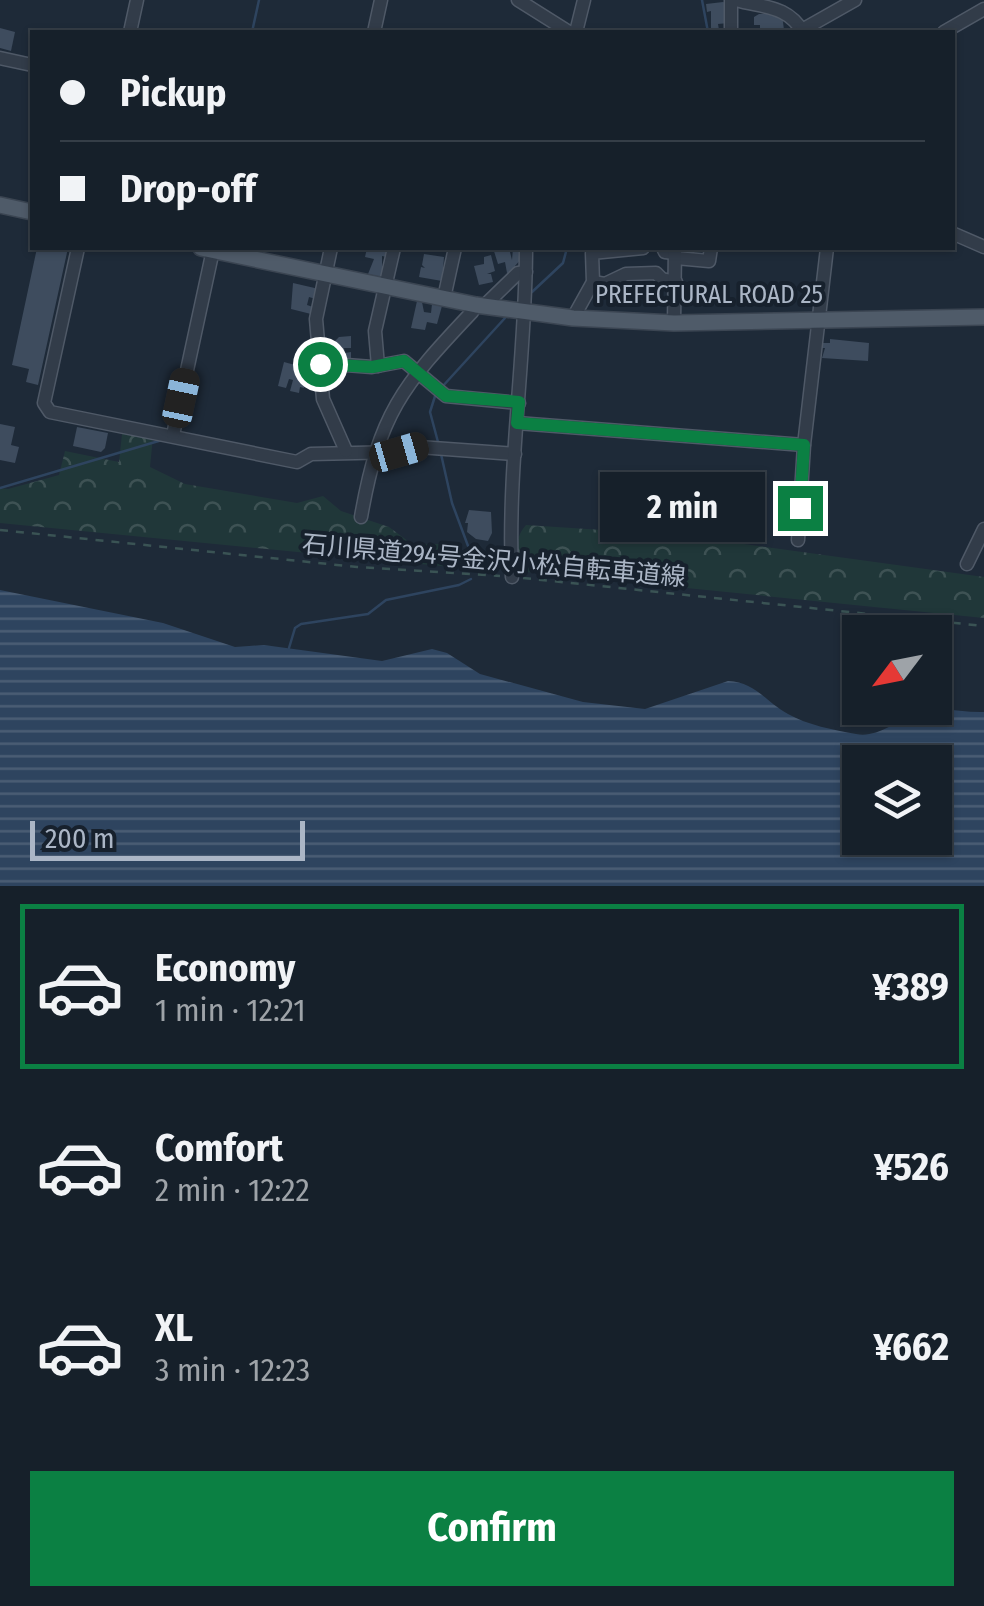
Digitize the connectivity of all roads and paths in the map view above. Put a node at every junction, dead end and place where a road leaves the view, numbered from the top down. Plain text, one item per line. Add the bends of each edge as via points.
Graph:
1 (137, 0) edge
2 (381, 0) edge
3 (518, 0) edge
4 (584, 0) edge
5 (734, 0) edge
6 (855, 0) edge
7 (974, 0) edge
8 (984, 8) edge
9 (130, 30) edge
10 (374, 30) edge
11 (569, 30) edge
12 (573, 30) edge
13 (731, 30) edge
14 (802, 30) edge
15 (805, 30) edge
16 (947, 30) edge
17 (0, 58) edge
18 (30, 65) edge
19 (0, 205) edge
20 (30, 212) edge
21 (955, 234) edge
22 (984, 248) edge
23 (78, 250) edge
24 (207, 250) edge
25 (212, 250) edge
26 (331, 250) edge
27 (394, 250) edge
28 (455, 250) edge
29 (526, 250) edge
30 (608, 250) edge
31 (642, 250) edge
32 (711, 250) edge
33 (827, 250) edge
34 (672, 252) edge
35 (326, 272) junction
36 (526, 272) junction
37 (646, 273) junction
38 (593, 282) junction
39 (676, 282) junction
40 (386, 285) junction
41 (444, 298) junction
42 (480, 305) junction
43 (526, 313) junction
44 (984, 317) edge
45 (573, 318) junction
46 (821, 320) junction
47 (674, 323) junction
48 (320, 364) junction
49 (378, 366) junction
50 (418, 372) junction
51 (519, 402) junction
52 (517, 423) junction
53 (173, 435) junction
54 (804, 445) junction
55 (374, 451) junction
56 (346, 452) junction
57 (515, 454) junction
58 (361, 516) dead end
59 (984, 529) edge
60 (0, 530) edge
61 (798, 540) dead end
62 (967, 564) dead end
63 (512, 577) junction
64 (984, 626) edge

1 - 9 street
2 - 10 street
3 - 11 street
4 - 12 street
5 - 13 street
5 - 14 street via 780,9
6 - 15 street
7 - 8 street
8 - 16 street
17 - 18 street
19 - 20 main road
21 - 22 street
23 - 53 street via 44,404 50,412
24 - 53 street
25 - 35 main road, PREFECTURAL ROAD 25
26 - 35 street
27 - 40 street
28 - 41 street
29 - 36 street
30 - 38 street via 592,253
31 - 37 street
32 - 34 street via 709,261
33 - 46 street
34 - 39 street
35 - 40 main road, PREFECTURAL ROAD 25
35 - 48 street via 316,319
36 - 42 street
36 - 43 street
37 - 38 street
37 - 39 street
38 - 45 street
39 - 47 street
40 - 41 main road, PREFECTURAL ROAD 25
40 - 49 street via 375,331
41 - 42 main road, PREFECTURAL ROAD 25
42 - 43 main road, PREFECTURAL ROAD 25
42 - 50 street
43 - 45 main road, PREFECTURAL ROAD 25
43 - 51 street
44 - 46 main road, PREFECTURAL ROAD 25
45 - 47 main road, PREFECTURAL ROAD 25
46 - 47 main road, PREFECTURAL ROAD 25
46 - 54 street
48 - 49 street
48 - 56 street via 322,398
49 - 50 street via 404,361
50 - 51 street via 446,396
50 - 55 street
51 - 52 street
52 - 54 street
52 - 57 street
53 - 56 street via 298,462 311,454
54 - 61 street
55 - 56 street
55 - 57 street
55 - 58 street
57 - 63 street
59 - 62 street
60 - 63 path, 石川県道294号金沢小松自転車道線
63 - 64 path, 石川県道294号金沢小松自転車道線

